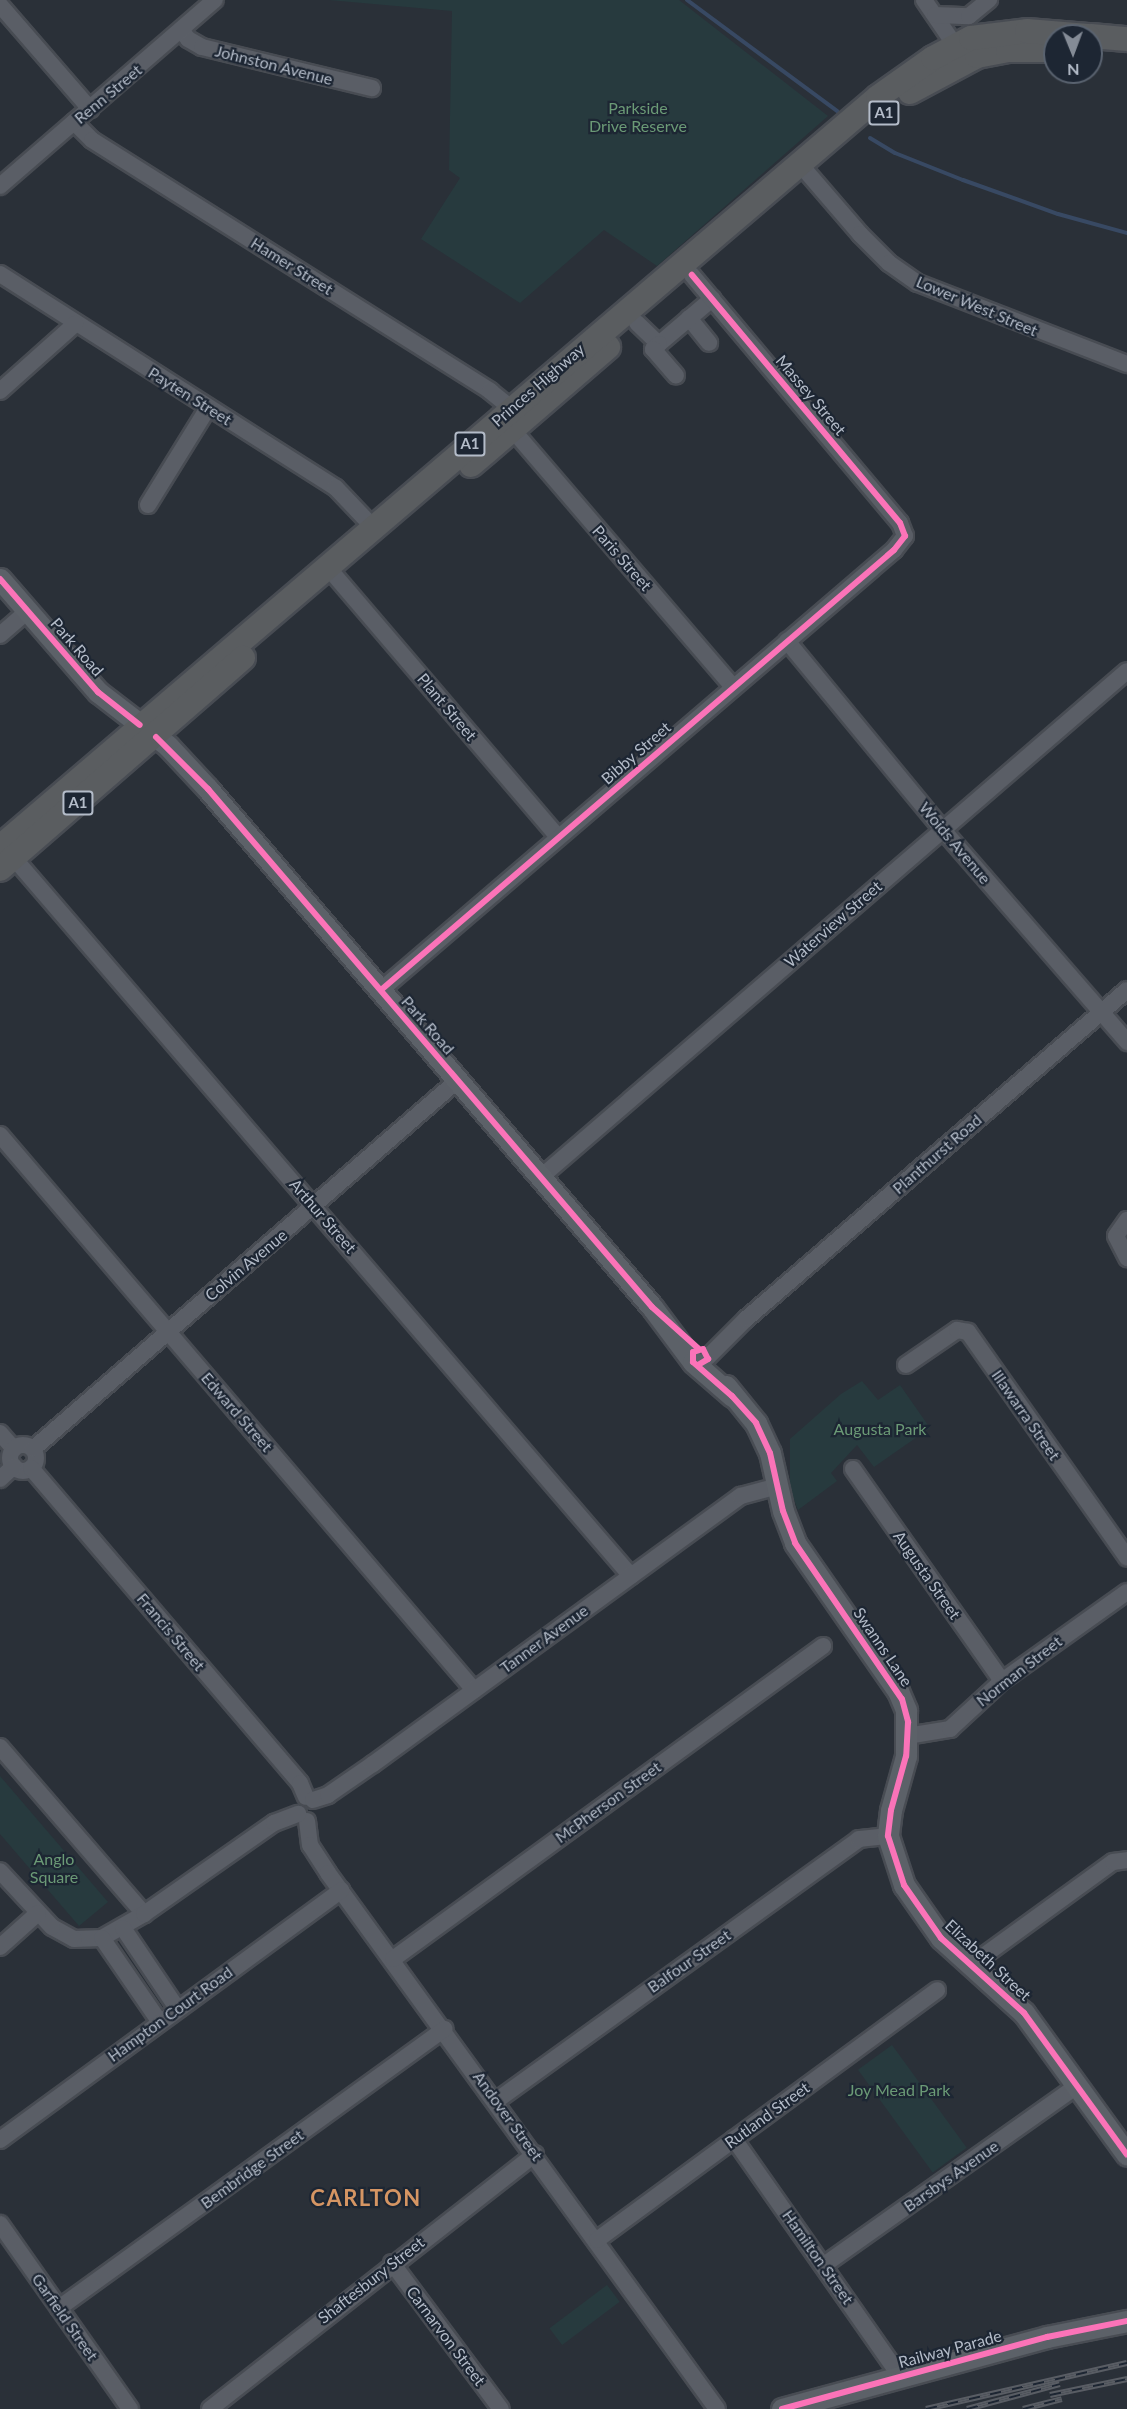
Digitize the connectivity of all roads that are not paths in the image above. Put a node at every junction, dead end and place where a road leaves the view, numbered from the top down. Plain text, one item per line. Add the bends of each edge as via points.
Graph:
1 (215, 0) edge
2 (924, 0) edge
3 (990, 0) edge
4 (0, 5) edge
5 (935, 15) junction
6 (182, 31) junction
7 (1043, 34) edge
8 (1103, 37) edge
9 (1127, 39) edge
10 (1043, 50) edge
11 (960, 52) junction
12 (1103, 53) edge
13 (1127, 55) edge
14 (372, 88) dead end
15 (90, 109) junction
16 (74, 122) junction
17 (804, 168) junction
18 (0, 186) edge
19 (0, 274) edge
20 (692, 275) junction
21 (712, 299) junction
22 (689, 318) junction
23 (636, 323) junction
24 (75, 324) junction
25 (709, 343) dead end
26 (658, 344) junction
27 (1127, 364) edge
28 (676, 375) dead end
29 (0, 392) edge
30 (208, 408) junction
31 (511, 419) junction
32 (148, 505) dead end
33 (373, 527) junction
34 (905, 534) joint
35 (336, 577) junction
36 (0, 579) edge
37 (28, 611) junction
38 (0, 635) edge
39 (787, 641) junction
40 (1127, 671) edge
41 (733, 687) junction
42 (148, 731) junction
43 (943, 830) junction
44 (558, 837) junction
45 (4, 858) edge
46 (381, 990) junction
47 (1127, 990) edge
48 (1101, 1012) junction
49 (1127, 1042) edge
50 (458, 1080) junction
51 (0, 1135) edge
52 (541, 1178) junction
53 (314, 1206) junction
54 (1127, 1220) edge
55 (1127, 1258) edge
56 (168, 1331) junction
57 (701, 1356) junction
58 (906, 1365) dead end
59 (0, 1432) edge
60 (14, 1449) junction
61 (33, 1449) junction
62 (22, 1467) junction
63 (853, 1469) dead end
64 (0, 1479) edge
65 (778, 1486) junction
66 (1127, 1557) edge
67 (631, 1576) junction
68 (1127, 1592) edge
69 (823, 1646) dead end
70 (1002, 1681) junction
71 (474, 1690) junction
72 (907, 1736) junction
73 (0, 1747) edge
74 (309, 1799) junction
75 (303, 1818) junction
76 (888, 1836) junction
77 (1125, 1859) edge
78 (0, 1871) edge
79 (341, 1890) junction
80 (38, 1913) junction
81 (144, 1914) junction
82 (123, 1928) junction
83 (102, 1938) junction
84 (0, 1947) edge
85 (393, 1959) junction
86 (971, 1965) junction
87 (937, 1990) dead end
88 (177, 2008) junction
89 (159, 2021) junction
90 (445, 2029) junction
91 (1077, 2086) junction
92 (496, 2101) junction
93 (734, 2139) junction
94 (0, 2140) edge
95 (535, 2154) junction
96 (1127, 2155) edge
97 (0, 2224) edge
98 (597, 2240) junction
99 (392, 2263) junction
100 (824, 2265) junction
101 (59, 2308) junction
102 (1127, 2321) edge
103 (900, 2376) junction
104 (130, 2409) edge
105 (210, 2409) edge
106 (501, 2409) edge
107 (717, 2409) edge
108 (782, 2409) edge

1 - 6 street, Renn Street
2 - 5 street
3 - 5 street via 969,16
4 - 15 street
5 - 11 street
6 - 14 street, Johnston Avenue via 202,47
6 - 15 street, Renn Street
7 - 11 highway, Princes Highway / A1 via 1006,33
8 - 9 highway, Princes Highway / A1
10 - 11 highway, Princes Highway / A1
11 - 17 highway, Princes Highway / A1 via 878,97
12 - 13 highway
15 - 16 street, Renn Street
16 - 18 street, Renn Street
16 - 31 street, Hamer Street via 92,140 490,391
17 - 20 highway, Princes Highway / A1
17 - 27 street, Lower West Street via 860,234 889,263 918,283
17 - 31 highway, Princes Highway / A1
19 - 24 street, Payten Street
20 - 21 street, Massey Street
20 - 23 highway, Princes Highway / A1
21 - 22 street
21 - 34 street, Massey Street
22 - 25 street
22 - 26 street
23 - 26 street
23 - 31 highway, Princes Highway / A1
24 - 29 street
24 - 30 street, Payten Street
26 - 28 street via 652,349
30 - 32 street
30 - 33 street, Payten Street via 336,488
31 - 33 highway, Princes Highway / A1
31 - 35 highway, Princes Highway / A1
31 - 41 street, Paris Street
33 - 42 highway, Princes Highway / A1
34 - 39 street, Bibby Street via 894,550
35 - 42 highway, Princes Highway / A1
35 - 44 street, Plant Street
36 - 37 main road, Park Road
37 - 38 street
37 - 42 main road, Park Road via 98,692
39 - 41 street, Bibby Street
39 - 43 street, Woids Avenue
40 - 43 street, Waterview Street
41 - 44 street, Bibby Street
42 - 45 highway, Princes Highway / A1
42 - 46 main road, Park Road via 208,789
43 - 48 street, Woids Avenue
43 - 52 street, Waterview Street
44 - 46 street, Bibby Street
45 - 53 street, Arthur Street
46 - 50 main road, Park Road
47 - 48 street, Planthurst Road
48 - 49 street, Woids Avenue
48 - 57 street, Planthurst Road
50 - 52 main road, Park Road
50 - 53 street, Colvin Avenue
51 - 56 street, Edward Street
52 - 57 main road, Park Road via 652,1307
53 - 56 street, Colvin Avenue
53 - 67 street, Arthur Street
54 - 55 street via 1116,1236
56 - 61 street, Colvin Avenue
56 - 71 street, Edward Street
57 - 65 main road, Park Road via 762,1435
58 - 66 street, Illawarra Street via 957,1330 968,1332
59 - 60 street
60 - 61 street via 22,1445
60 - 62 street via 11,1460
61 - 62 street via 36,1461
62 - 64 street
62 - 74 street, Francis Street via 300,1783
63 - 70 street, Augusta Street
65 - 67 street, Tanner Avenue via 741,1496
65 - 72 main road, Swanns Lane via 795,1543 902,1699
67 - 71 street, Tanner Avenue
68 - 70 street, Norman Street
69 - 85 street, McPherson Street
70 - 72 street, Norman Street via 950,1729
71 - 74 street, Tanner Avenue via 328,1795
72 - 76 main road, Swanns Lane
73 - 81 street
74 - 75 street via 315,1815
75 - 79 street, Andover Street via 310,1845
75 - 81 street via 274,1823
76 - 86 main road, Elizabeth Street via 904,1885 941,1938
76 - 92 street, Balfour Street via 859,1839
77 - 86 street via 1113,1862
78 - 80 street
79 - 85 street, Andover Street
79 - 88 street, Hampton Court Road
80 - 83 street via 52,1927 74,1939
80 - 84 street
81 - 82 street
82 - 83 street
82 - 88 street
83 - 89 street
85 - 90 street, Andover Street
86 - 91 main road, Elizabeth Street via 1013,2000
87 - 93 street, Rutland Street
88 - 89 street, Hampton Court Road
89 - 94 street, Hampton Court Road
90 - 92 street, Andover Street
90 - 101 street, Bembridge Street
91 - 96 main road, Elizabeth Street
91 - 100 street, Barsbys Avenue
92 - 95 street, Andover Street
93 - 98 street, Rutland Street
93 - 100 street, Hamilton Street
95 - 98 street, Andover Street
95 - 99 street, Shaftesbury Street
97 - 101 street, Garfield Street
98 - 107 street, Andover Street
99 - 105 street, Shaftesbury Street
99 - 106 street, Carnarvon Street
100 - 103 street, Hamilton Street
101 - 104 street, Garfield Street
102 - 103 main road, Railway Parade via 1047,2337
103 - 108 main road, Railway Parade

